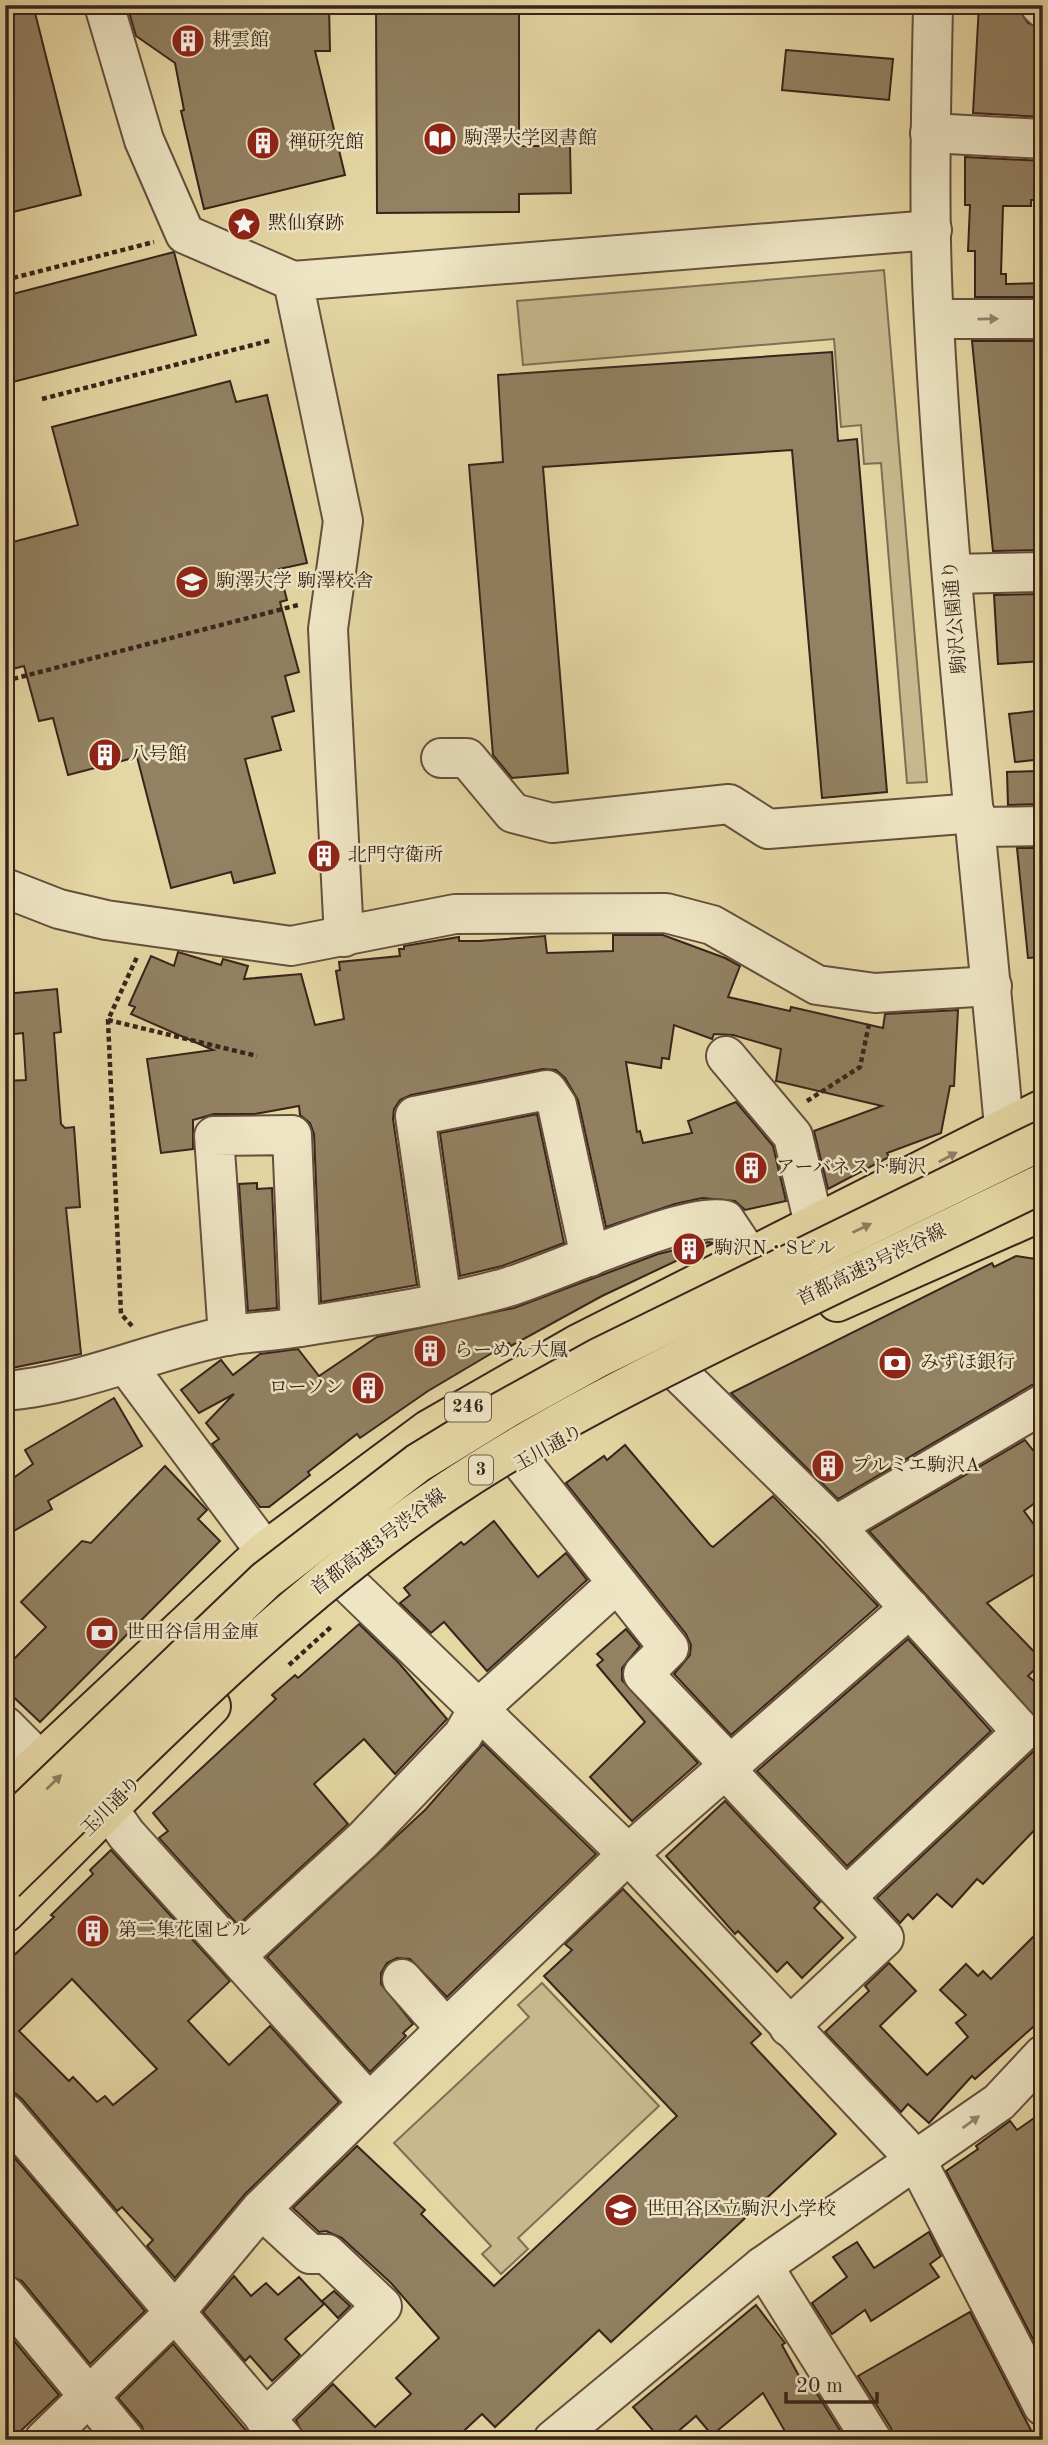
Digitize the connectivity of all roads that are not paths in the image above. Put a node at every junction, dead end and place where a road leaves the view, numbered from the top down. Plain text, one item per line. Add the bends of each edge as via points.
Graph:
1 (104, 5) edge
2 (933, 5) edge
3 (930, 134) junction
4 (1043, 139) edge
5 (932, 230) junction
6 (293, 281) junction
7 (1043, 318) edge
8 (934, 319) junction
9 (1043, 572) edge
10 (951, 574) junction
11 (442, 758) dead end
12 (976, 820) junction
13 (1043, 826) edge
14 (5, 888) edge
15 (344, 937) junction
16 (992, 986) junction
17 (726, 1056) dead end
18 (1043, 1109) edge
19 (1004, 1127) junction
20 (1043, 1140) edge
21 (1041, 1207) edge
22 (814, 1224) junction
23 (748, 1256) junction
24 (590, 1257) junction
25 (442, 1303) junction
26 (300, 1327) junction
27 (228, 1336) junction
28 (142, 1360) junction
29 (681, 1375) junction
30 (5, 1391) edge
31 (1043, 1404) edge
32 (523, 1464) junction
33 (835, 1526) junction
34 (265, 1551) junction
35 (349, 1584) junction
36 (616, 1584) junction
37 (909, 1608) junction
38 (478, 1709) junction
39 (5, 1727) edge
40 (39, 1760) junction
41 (728, 1767) junction
42 (5, 1794) edge
43 (110, 1811) junction
44 (5, 1830) edge
45 (628, 1854) junction
46 (5, 1882) edge
47 (847, 1896) junction
48 (5, 1913) edge
49 (237, 1955) junction
50 (402, 1979) dead end
51 (789, 2027) junction
52 (446, 2029) junction
53 (1043, 2055) edge
54 (369, 2103) junction
55 (8, 2123) edge
56 (915, 2162) junction
57 (261, 2209) junction
58 (763, 2266) junction
59 (5, 2295) edge
60 (174, 2313) junction
61 (89, 2398) junction
62 (1043, 2406) edge
63 (275, 2429) edge
64 (44, 2440) edge
65 (125, 2440) edge
66 (553, 2440) edge
67 (872, 2440) edge

1 - 6 street via 144,140 186,234
2 - 3 street, 駒沢公園通り
3 - 4 street
3 - 5 street, 駒沢公園通り
5 - 6 street
5 - 8 street, 駒沢公園通り
6 - 15 street via 343,521 328,629
8 -> 7 street
8 - 10 street, 駒沢公園通り
9 - 10 street
10 - 12 street, 駒沢公園通り
11 - 12 street via 467,758 513,813 552,823 729,804 768,829
12 - 13 street
12 - 16 street, 駒沢公園通り
14 - 15 street via 59,909 106,920 291,946
15 - 16 street via 455,914 666,913 712,925 817,985 875,993
16 - 19 street, 駒沢公園通り
17 - 22 street via 793,1136
18 - 19 highway, 246
19 - 21 street, 駒沢公園通り
22 -> 19 highway, 246
44 -> 20 highway, 首都高速3号渋谷線 / 3, bridge via 266,1580 418,1463 598,1358
21 - 29 highway, 玉川通り
21 - 46 highway, 首都高速3号渋谷線 / 3, bridge via 616,1392 447,1491 376,1541 234,1660
22 - 23 highway, 246
23 - 24 street via 725,1220 716,1218
23 - 34 highway, 246 via 578,1344 428,1430
24 - 25 street via 509,1286
24 - 25 street via 557,1105 547,1090 415,1116
25 - 26 street
26 - 27 street
26 - 27 street via 292,1135 214,1136
27 - 28 street
28 - 30 street
28 - 34 street
29 - 32 highway, 玉川通り
29 - 33 street
31 - 33 street
32 - 35 highway, 玉川通り via 412,1535
32 - 36 street
33 - 37 street
34 - 40 highway, 246
35 - 38 street
35 - 43 highway, 玉川通り via 230,1687
36 - 38 street
36 - 41 street via 669,1648 643,1674
37 - 41 street
37 - 47 street via 1022,1732
38 - 45 street
38 - 49 street via 463,1735 363,1840
39 - 40 street
40 - 42 highway, 246
41 - 45 street
41 - 47 street
43 - 48 highway, 玉川通り
43 - 49 street
45 - 51 street
45 - 52 street
47 - 51 street via 884,1938
49 - 54 street
50 - 52 street
51 - 56 street
52 - 54 street
56 -> 53 street via 999,2102
54 - 57 street
55 - 60 street
56 - 58 street
56 - 62 street
57 - 60 street
57 - 63 street via 310,2254 327,2254 382,2306
58 - 66 street
58 - 67 street
59 - 61 street
60 - 61 street
60 - 63 street
61 - 64 street
61 - 65 street

